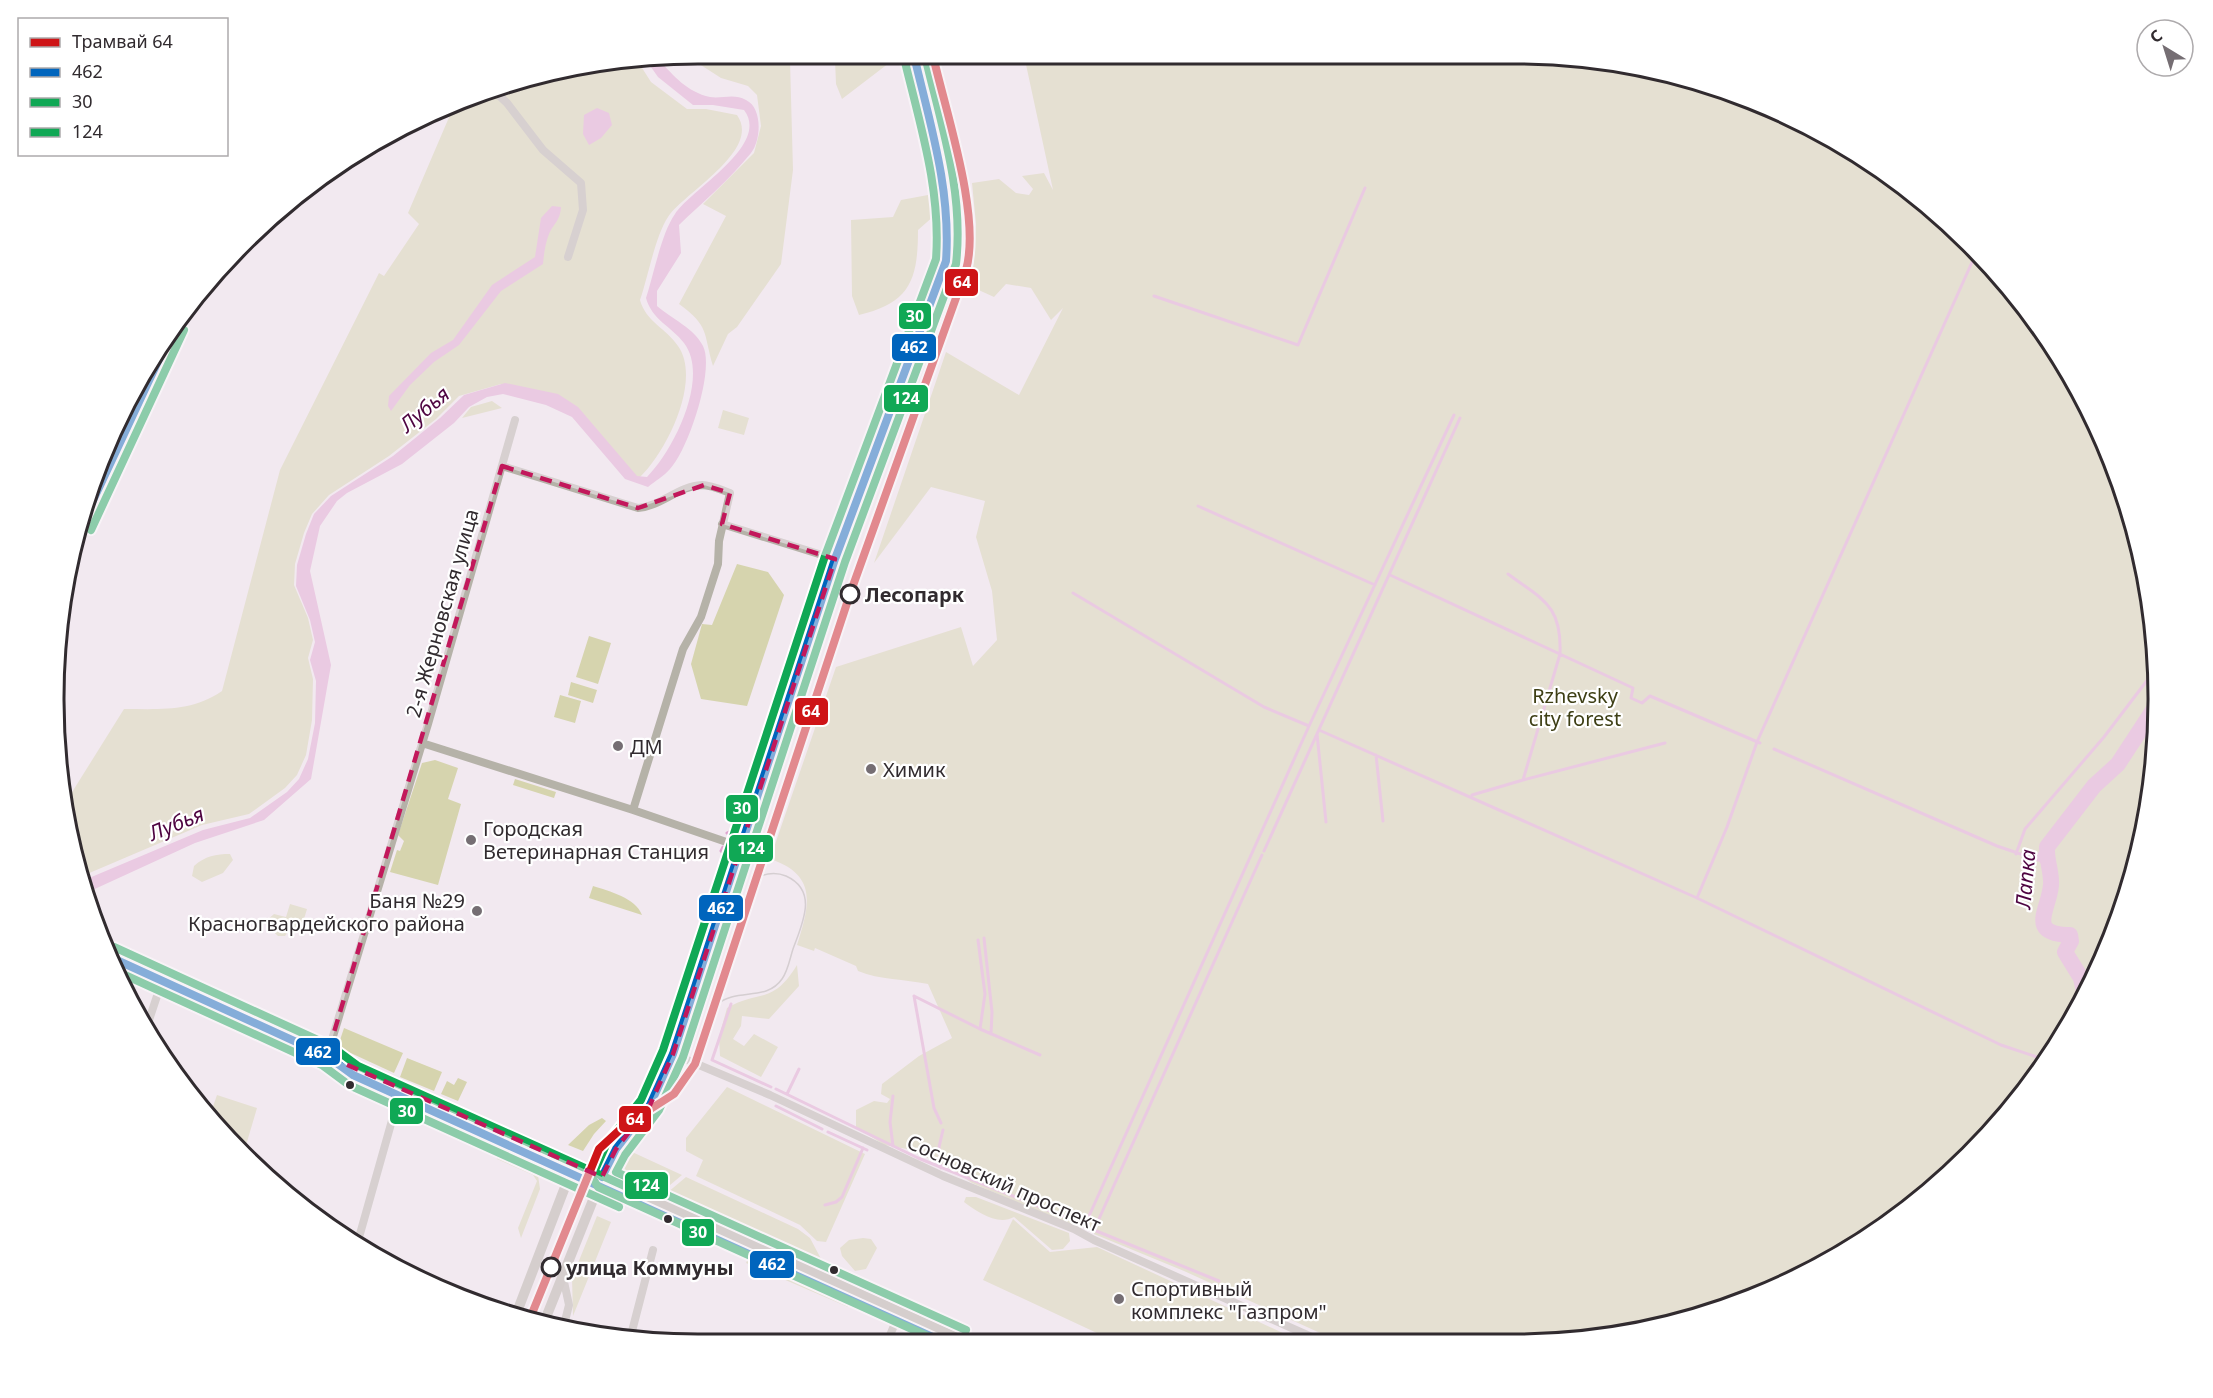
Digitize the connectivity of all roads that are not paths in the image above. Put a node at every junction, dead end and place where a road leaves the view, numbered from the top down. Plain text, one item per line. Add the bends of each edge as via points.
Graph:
1 (916, 64) edge
2 (500, 96) edge
3 (568, 257) dead end
4 (137, 405) edge
5 (515, 420) dead end
6 (110, 463) edge
7 (502, 466) junction
8 (722, 524) junction
9 (835, 559) junction
10 (422, 743) junction
11 (633, 810) junction
12 (741, 847) junction
13 (122, 963) edge
14 (162, 981) junction
15 (150, 1016) edge
16 (673, 1054) junction
17 (327, 1056) junction
18 (401, 1092) junction
19 (582, 1168) junction
20 (570, 1174) junction
21 (600, 1181) junction
22 (359, 1235) edge
23 (653, 1250) dead end
24 (562, 1276) junction
25 (519, 1307) edge
26 (547, 1315) edge
27 (898, 1316) junction
28 (566, 1319) edge
29 (632, 1330) edge
30 (890, 1334) edge
31 (929, 1334) edge
32 (946, 1334) edge
33 (1305, 1334) edge

1 - 9 main road via 944,185 946,261
2 - 3 street via 543,150 581,183 583,210
4 - 6 main road
5 - 7 street, 2-я Жерновская улица
7 - 8 street via 639,508 704,485 730,493
7 - 10 street, 2-я Жерновская улица
8 - 9 street
8 - 11 street via 718,564 701,618 683,649
9 - 12 main road
10 - 11 street
10 - 17 street, 2-я Жерновская улица
11 - 12 street
12 - 16 main road
13 - 14 main road
14 - 15 street
14 - 17 main road
16 - 21 main road via 650,1105 616,1149
16 - 33 street, Сосновский проспект
17 - 18 main road via 358,1066
18 - 19 main road
18 - 20 main road
18 - 22 street
19 - 20 main road
19 - 21 main road
20 - 21 main road
20 - 25 main road
21 - 24 main road
21 - 27 main road
23 - 29 street
24 - 26 main road
24 - 28 street via 569,1305
27 - 30 street
27 - 31 main road
27 - 32 main road

